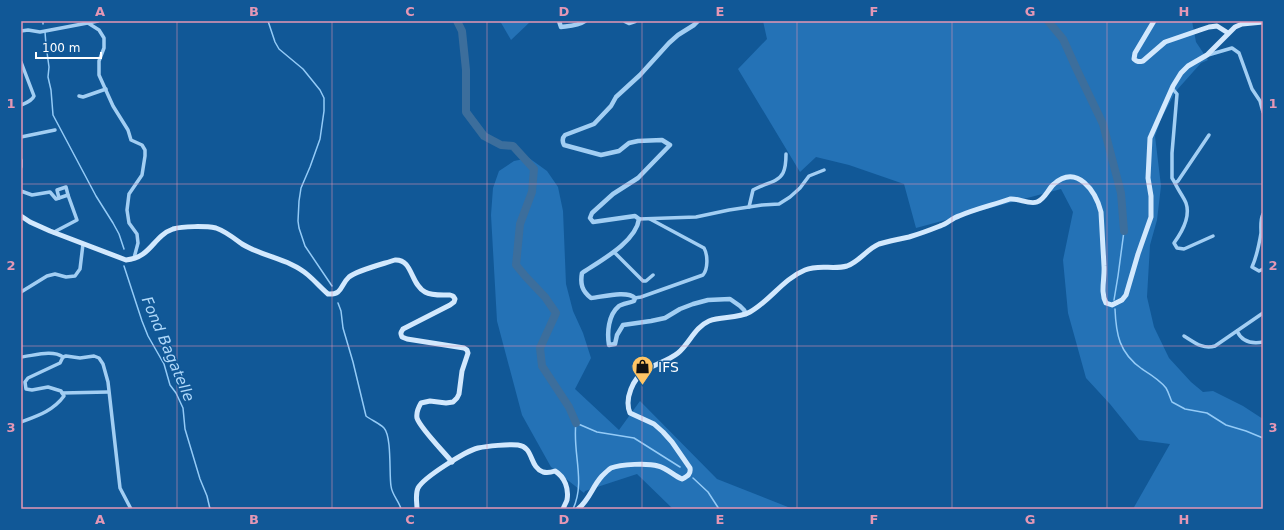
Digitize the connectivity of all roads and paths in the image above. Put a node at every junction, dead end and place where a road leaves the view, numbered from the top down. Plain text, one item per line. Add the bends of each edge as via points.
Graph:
1 (98, 21) edge
2 (559, 21) edge
3 (585, 21) edge
4 (625, 21) edge
5 (635, 21) edge
6 (698, 21) edge
7 (1154, 21) edge
8 (1263, 22) edge
9 (88, 23) junction
10 (21, 31) edge
11 (1228, 33) junction
12 (1207, 55) junction
13 (21, 62) edge
14 (1172, 88) junction
15 (106, 89) junction
16 (80, 96) dead end
17 (21, 105) edge
18 (1263, 112) edge
19 (55, 130) dead end
20 (1209, 135) dead end
21 (21, 137) edge
22 (786, 154) dead end
23 (21, 160) edge
24 (21, 167) edge
25 (824, 170) dead end
26 (1175, 184) junction
27 (21, 191) edge
28 (68, 195) junction
29 (59, 198) junction
30 (749, 206) junction
31 (1263, 214) edge
32 (21, 216) edge
33 (639, 219) junction
34 (649, 219) junction
35 (54, 233) junction
36 (1213, 236) dead end
37 (83, 244) junction
38 (614, 252) junction
39 (134, 260) junction
40 (1263, 269) edge
41 (653, 276) dead end
42 (21, 292) edge
43 (635, 298) junction
44 (1263, 313) edge
45 (746, 314) junction
46 (1237, 331) junction
47 (1184, 336) dead end
48 (1263, 342) edge
49 (63, 357) junction
50 (21, 358) edge
51 (108, 392) junction
52 (62, 393) junction
53 (21, 422) edge
54 (452, 462) junction
55 (131, 509) edge
56 (417, 509) edge
57 (563, 509) edge
58 (578, 509) edge

1 - 9 street
2 - 3 street via 561,27
4 - 5 street
6 - 33 street via 669,43 616,97 594,124 563,137 564,145 600,155 619,151 638,141 662,140 670,145 638,178 613,194 592,213 590,218 593,222 635,216
7 - 11 main road via 1135,53 1136,61 1143,61 1165,42 1209,27 1217,26
8 - 11 main road via 1242,24
9 - 10 street via 40,32
9 - 15 street via 99,30 104,38 99,75
11 - 12 main road
12 - 14 main road via 1188,66
12 - 18 street via 1232,48 1239,53
13 - 17 street via 34,96
14 - 26 street via 1177,94 1172,153 1172,178
14 - 45 main road via 1150,138 1148,178 1151,217 1126,295 1115,304 1109,305 1104,297 1099,205 1087,185 1073,177 1053,184 1038,202 1010,199 958,216 940,226 879,244 847,266 815,267 806,270 786,282 763,304
15 - 16 street
15 - 39 street via 113,106 124,121 131,140 145,150 142,175 129,194 127,210 129,223 137,234 138,243
19 - 21 street
20 - 26 street
22 - 30 street via 783,174 780,178 753,190
23 - 24 street
25 - 30 street via 809,176 800,188 779,204
26 - 36 street via 1186,203 1187,215 1182,232 1174,243 1177,248 1184,249
27 - 29 street via 32,195 50,192 56,199
28 - 29 street
28 - 29 street via 66,187 57,190
28 - 35 street via 77,220
30 - 34 street via 696,217
31 - 40 street via 1257,255 1252,267 1259,271
32 - 35 main road
33 - 34 street
33 - 38 street via 636,230
34 - 43 street via 704,248 706,268 703,275
35 - 37 main road
37 - 39 main road via 126,260
37 - 42 street via 80,269 75,276 47,276
38 - 41 street via 643,281
38 - 43 street via 582,273 582,288 591,298 622,294
39 - 54 main road via 174,228 208,227 217,228 254,250 308,274 328,294 339,292 349,278 356,274 395,260 405,262 421,289 431,295 450,295 455,299 450,305 403,329 402,337 464,348 468,353 457,398 453,402 421,403 417,410 417,419 421,426
43 - 45 street via 634,301 619,306 614,313 610,321 610,345 615,344 623,325 665,318 680,309 708,300 730,299
44 - 46 street
45 - 58 main road via 705,323 676,354 645,370 628,397 630,413 654,424 672,442 690,468 688,477 682,479 664,468 646,464 612,468 602,476 585,503
46 - 47 street via 1210,348 1199,346
46 - 48 street via 1246,341
49 - 50 street via 53,353
49 - 51 street via 99,358 106,370
49 - 52 street via 60,363 28,378 25,382 26,389 48,387
51 - 52 street
51 - 55 street via 120,488
52 - 53 street via 64,396 61,400 44,414
54 - 56 main road via 422,482 416,493
54 - 57 main road via 479,448 518,445 525,447 539,469 545,472 555,471 565,481 567,496

